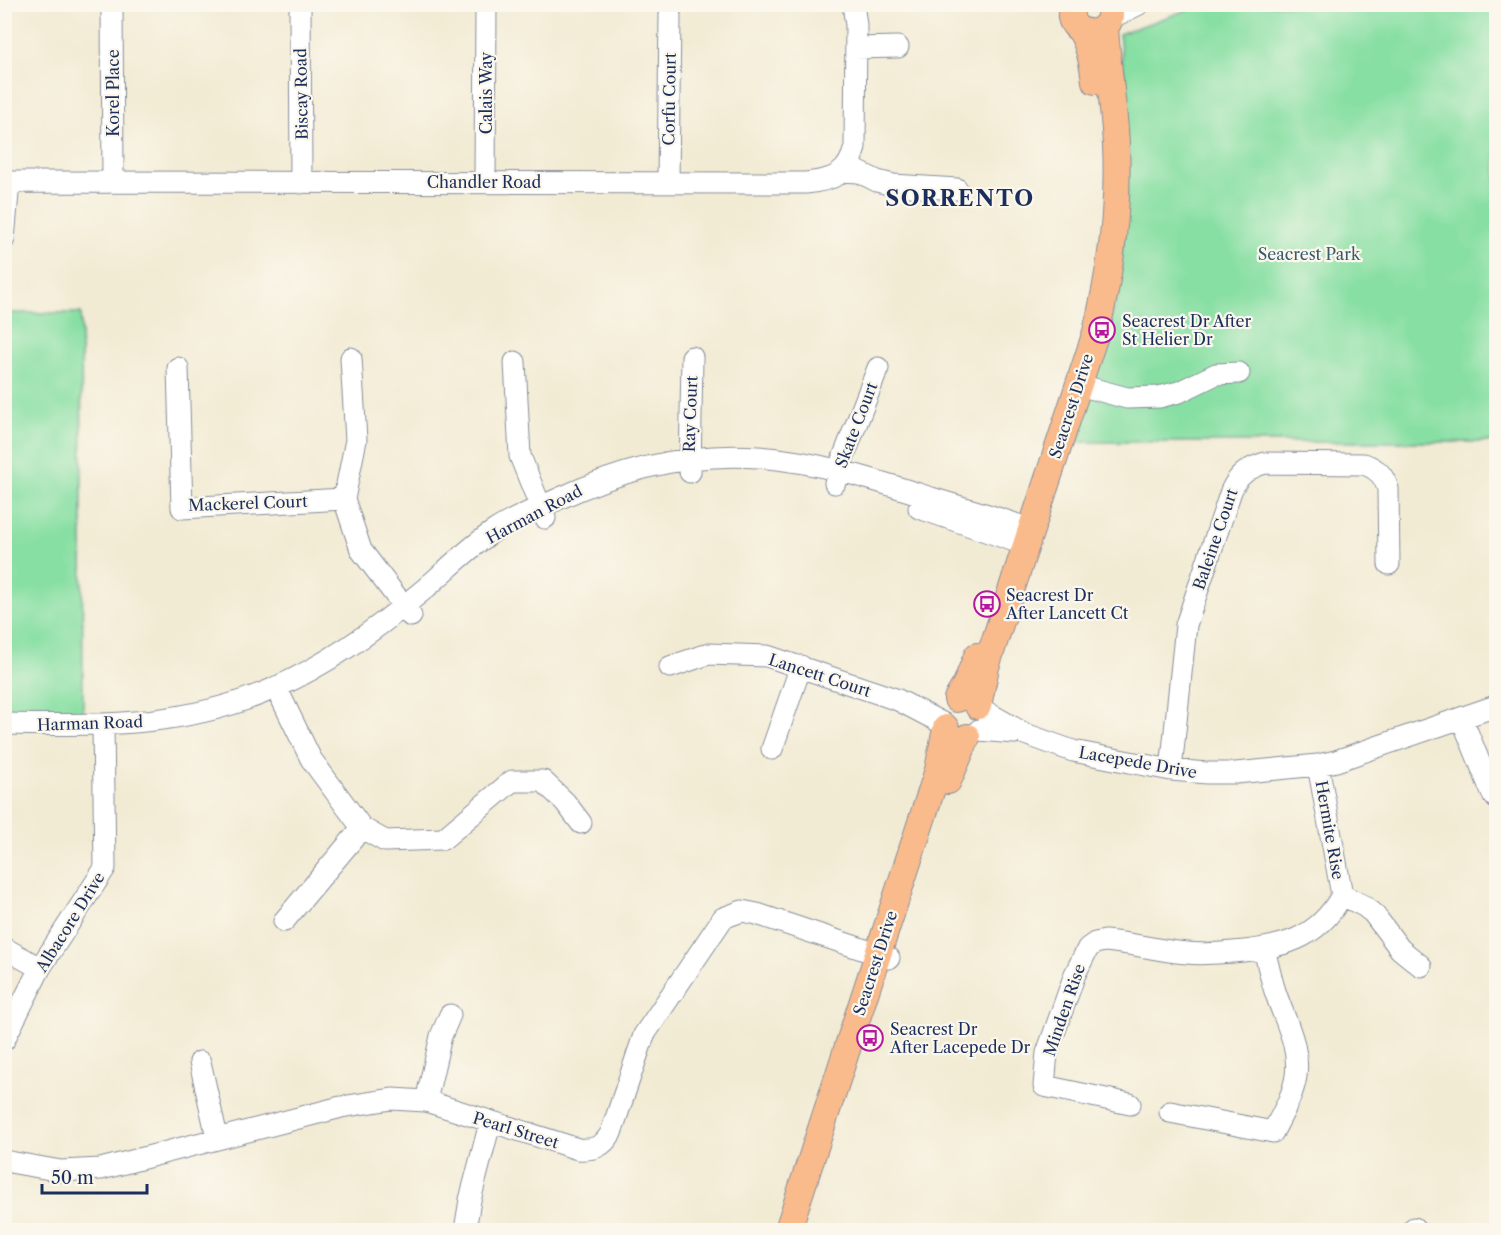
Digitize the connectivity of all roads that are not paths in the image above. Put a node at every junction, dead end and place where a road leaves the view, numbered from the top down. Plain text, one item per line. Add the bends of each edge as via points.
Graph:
1 (112, 4) edge
2 (300, 4) edge
3 (486, 4) edge
4 (853, 4) edge
5 (1073, 4) edge
6 (1139, 4) edge
7 (670, 15) dead end
8 (1101, 20) edge
9 (898, 47) dead end
10 (856, 48) junction
11 (842, 171) junction
12 (7, 182) edge
13 (113, 182) junction
14 (485, 182) junction
15 (301, 183) junction
16 (668, 183) junction
17 (957, 189) dead end
18 (4, 239) edge
19 (692, 357) dead end
20 (351, 358) dead end
21 (515, 362) dead end
22 (178, 368) dead end
23 (878, 368) dead end
24 (1239, 373) dead end
25 (1079, 385) junction
26 (689, 466) junction
27 (837, 477) junction
28 (344, 499) junction
29 (543, 512) junction
30 (1023, 535) junction
31 (1389, 564) dead end
32 (408, 611) junction
33 (801, 666) junction
34 (670, 667) dead end
35 (279, 693) junction
36 (1497, 706) edge
37 (963, 717) junction
38 (1462, 719) junction
39 (4, 724) edge
40 (103, 731) junction
41 (4, 735) edge
42 (772, 749) dead end
43 (1318, 765) junction
44 (1171, 770) junction
45 (1497, 798) edge
46 (581, 823) dead end
47 (362, 828) junction
48 (1342, 895) junction
49 (284, 921) dead end
50 (4, 948) edge
51 (1264, 949) junction
52 (883, 956) junction
53 (1421, 966) dead end
54 (40, 968) junction
55 (450, 1015) dead end
56 (4, 1040) edge
57 (200, 1062) dead end
58 (426, 1101) junction
59 (1130, 1104) dead end
60 (1170, 1112) dead end
61 (490, 1123) junction
62 (217, 1137) junction
63 (4, 1161) edge
64 (465, 1230) edge
65 (788, 1230) edge
66 (800, 1230) edge

1 - 13 street, Korel Place
2 - 15 street, Biscay Road
3 - 14 street, Calais Way
4 - 10 street
5 - 8 main road via 1072,21
6 - 8 street
7 - 16 street, Corfu Court
8 - 25 main road, Seacrest Drive via 1116,145 1116,190 1101,309
8 - 30 main road, Seacrest Drive via 1087,43 1098,111 1104,190 1101,241 1085,327
9 - 10 street
10 - 11 street via 855,147 853,157
11 - 16 street, Chandler Road via 830,180 806,183
11 - 17 street via 860,172 893,185
12 - 13 street, Chandler Road
12 - 18 street
13 - 15 street, Chandler Road
14 - 15 street, Chandler Road
14 - 16 street, Chandler Road
19 - 26 street, Ray Court
20 - 28 street via 356,440
21 - 29 street via 520,456
22 - 28 street, Mackerel Court via 182,508
23 - 27 street, Skate Court
24 - 25 street via 1216,374 1159,397 1127,398
25 - 30 main road, Seacrest Drive
26 - 27 street, Harman Road via 757,457 795,461
26 - 29 street, Harman Road via 644,467 614,476 588,485
27 - 30 street, Harman Road via 885,497
28 - 32 street via 361,550
29 - 32 street, Harman Road via 494,531
30 - 37 main road, Seacrest Drive via 986,668
31 - 44 street, Baleine Court via 1388,489 1385,479 1372,467 1265,464 1239,476 1186,625
32 - 35 street, Harman Road via 360,656 336,671
33 - 34 street, Lancett Court via 766,656 708,654
33 - 37 street, Lancett Court via 898,700
33 - 42 street
35 - 40 street, Harman Road via 184,717
35 - 47 street via 311,759
36 - 38 street, Lacepede Drive
37 - 44 street, Lacepede Drive via 1073,751
37 - 52 main road, Seacrest Drive via 952,767
38 - 43 street, Lacepede Drive
38 - 45 street
39 - 40 street, Harman Road
40 - 41 street, Harman Road
40 - 54 street, Albacore Drive via 105,868
43 - 44 street, Lacepede Drive via 1236,773
43 - 48 street, Hermite Rise
46 - 47 street via 543,781 512,781 443,839 385,841
47 - 49 street
48 - 51 street, Minden Rise via 1315,929 1280,946
48 - 53 street, Hermite Rise via 1373,914 1400,949
50 - 54 street
51 - 59 street, Minden Rise via 1188,954 1105,941 1088,948 1047,1053 1044,1086
51 - 60 street via 1296,1059 1293,1088 1273,1132
52 - 61 street, Pearl Street via 757,914 730,914 718,923 644,1035 606,1142 590,1150 578,1149
52 - 65 main road, Seacrest Drive
52 - 66 main road, Seacrest Drive
54 - 56 street, Albacore Drive
55 - 58 street via 441,1036
57 - 62 street
58 - 61 street, Pearl Street
58 - 62 street, Pearl Street via 369,1102
61 - 64 street
62 - 63 street, Pearl Street via 101,1169 61,1171

